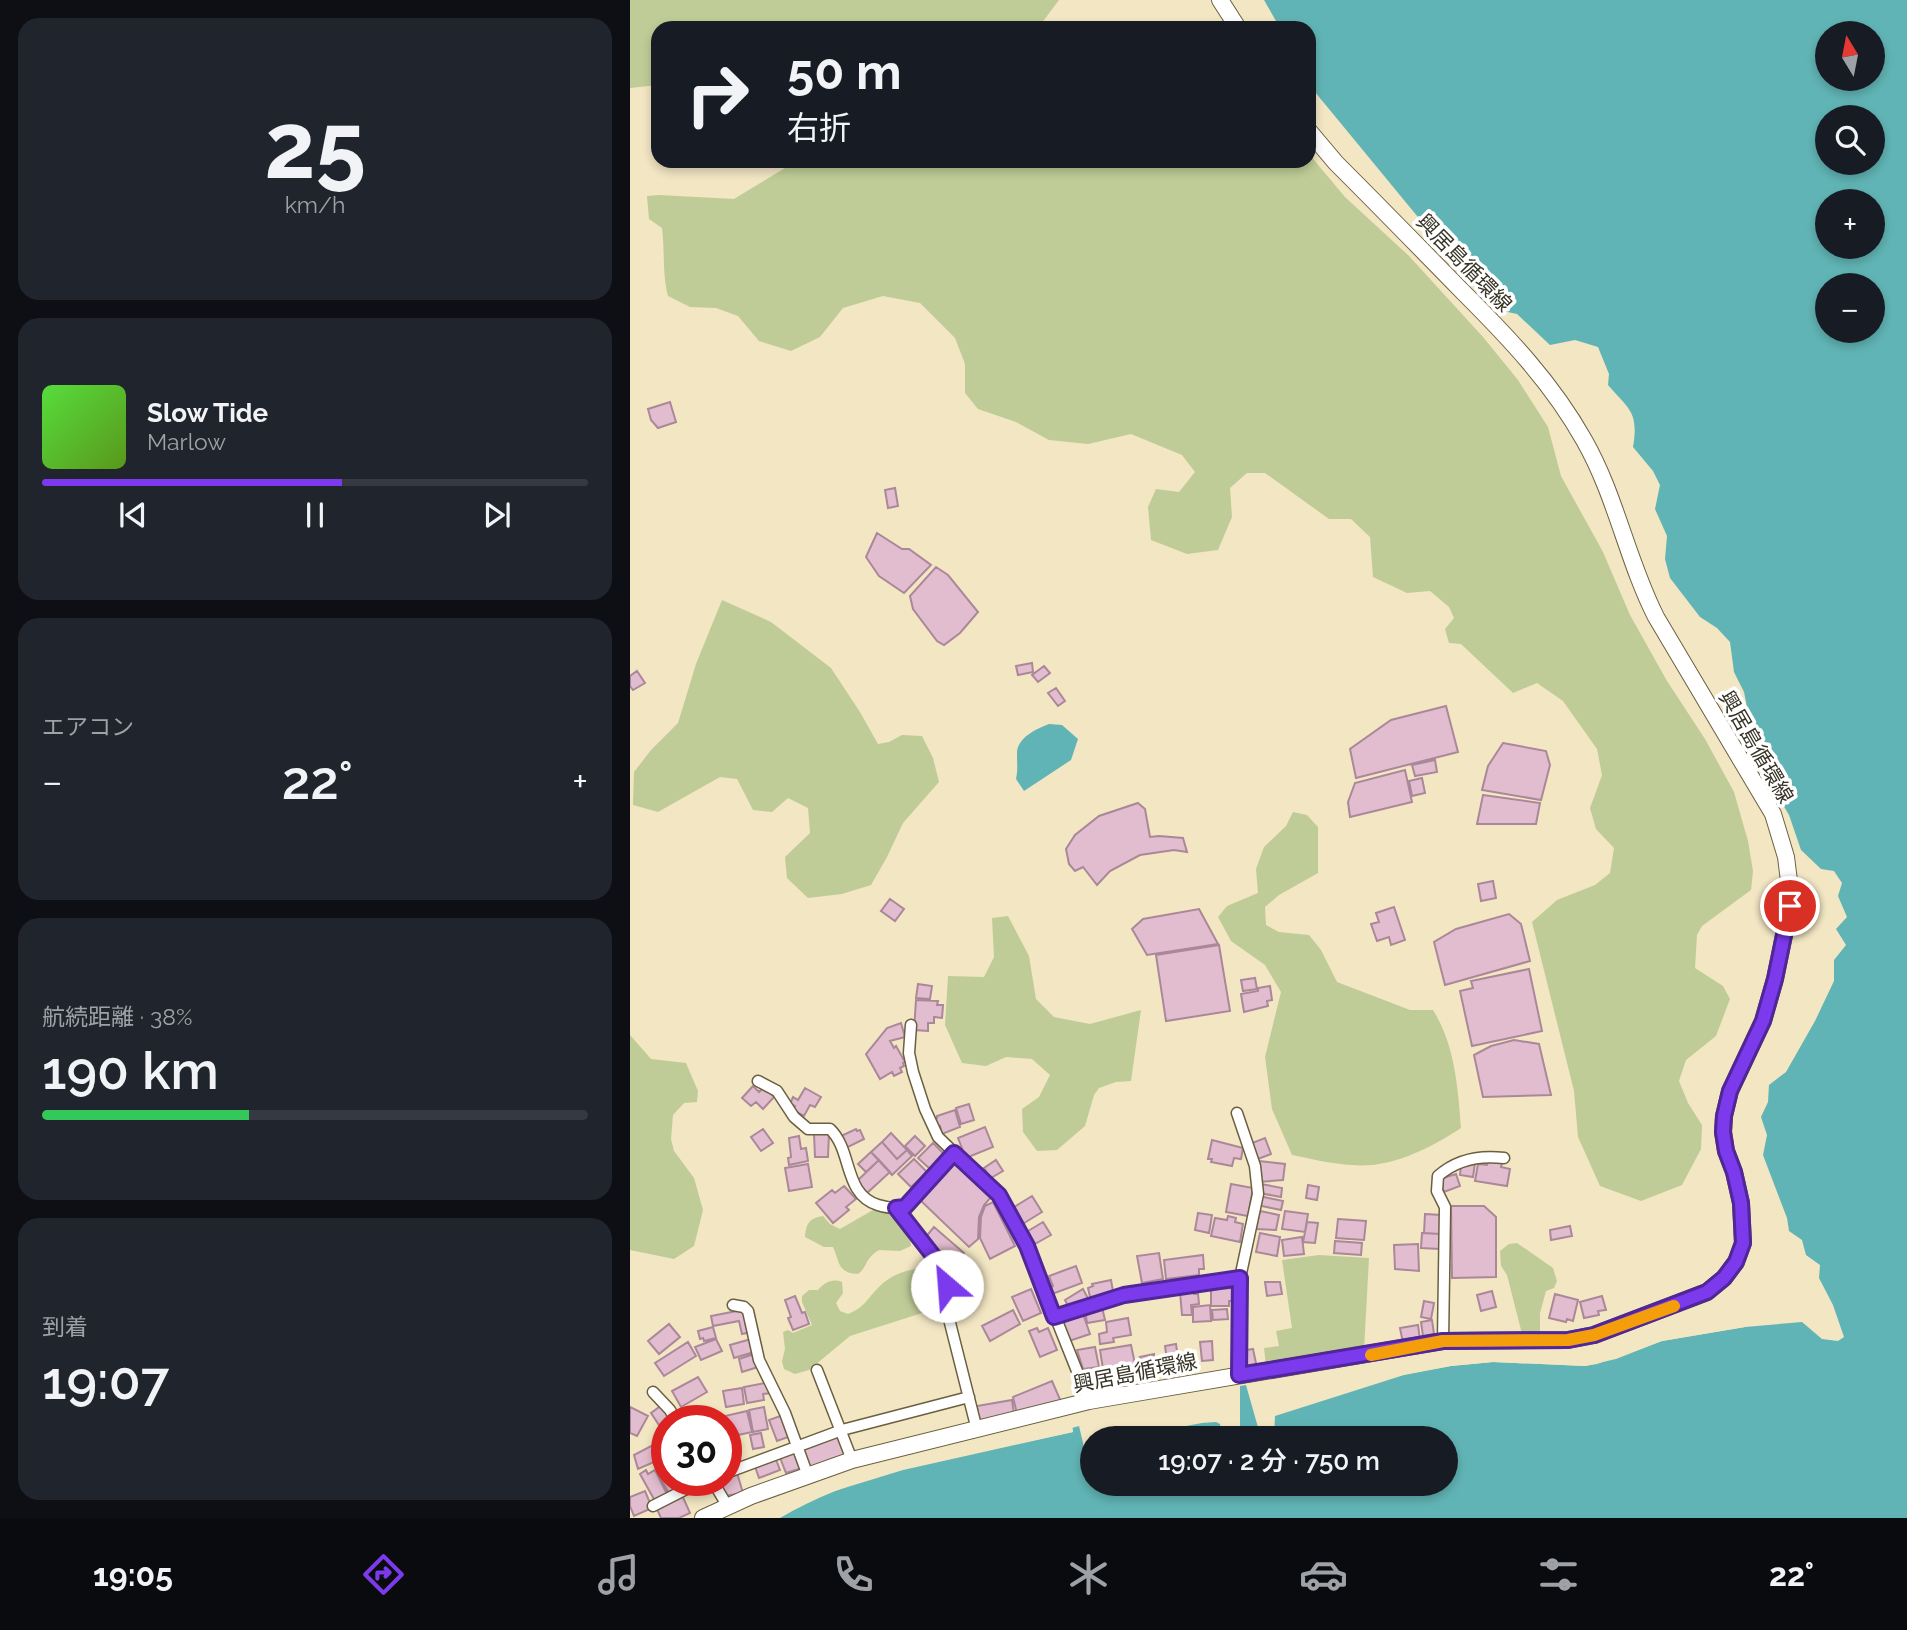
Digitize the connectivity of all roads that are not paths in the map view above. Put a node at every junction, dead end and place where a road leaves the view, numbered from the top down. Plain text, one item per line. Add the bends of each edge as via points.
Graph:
1 (1220, 0) edge
2 (1233, 21) edge
3 (1316, 139) edge
4 (911, 1025) dead end
5 (758, 1081) dead end
6 (1237, 1114) dead end
7 (954, 1153) junction
8 (1504, 1158) dead end
9 (896, 1208) junction
10 (1240, 1278) junction
11 (733, 1305) dead end
12 (1054, 1317) junction
13 (1443, 1341) junction
14 (817, 1370) dead end
15 (1239, 1375) junction
16 (653, 1392) dead end
17 (969, 1397) junction
18 (1089, 1401) junction
19 (665, 1405) edge
20 (842, 1430) junction
21 (977, 1430) junction
22 (797, 1446) junction
23 (852, 1460) junction
24 (742, 1467) edge
25 (808, 1476) junction
26 (673, 1496) edge
27 (721, 1496) edge
28 (653, 1506) dead end
29 (727, 1507) junction
30 (703, 1518) edge

1 - 2 main road
3 - 13 main road, 興居島循環線 via 1526,356 1564,406 1612,496 1642,589 1773,814 1786,857 1790,906 1775,979 1724,1116 1726,1151 1741,1203 1743,1243 1736,1262 1707,1292 1594,1335 1568,1340
4 - 7 street via 909,1053 925,1109 938,1138
5 - 9 street via 777,1090 808,1129 830,1129 837,1135 858,1192 867,1200
6 - 10 street via 1255,1166 1258,1194
7 - 9 street via 905,1207
7 - 12 street via 999,1195 1027,1246
8 - 13 street via 1483,1157 1450,1165 1438,1177 1437,1191 1445,1207
9 - 17 street via 942,1267 947,1311
10 - 12 street via 1124,1295
10 - 15 street
11 - 22 street via 748,1311 759,1360
12 - 18 street
13 - 15 main road, 興居島循環線
14 - 20 street
15 - 18 main road, 興居島循環線
16 - 19 street
17 - 20 street
17 - 21 street
18 - 21 main road, 興居島循環線
20 - 22 street
20 - 23 street
21 - 23 main road, 興居島循環線
22 - 24 street
22 - 25 street
23 - 25 main road, 興居島循環線
25 - 29 main road, 興居島循環線
26 - 28 street
27 - 29 street
29 - 30 main road, 興居島循環線

